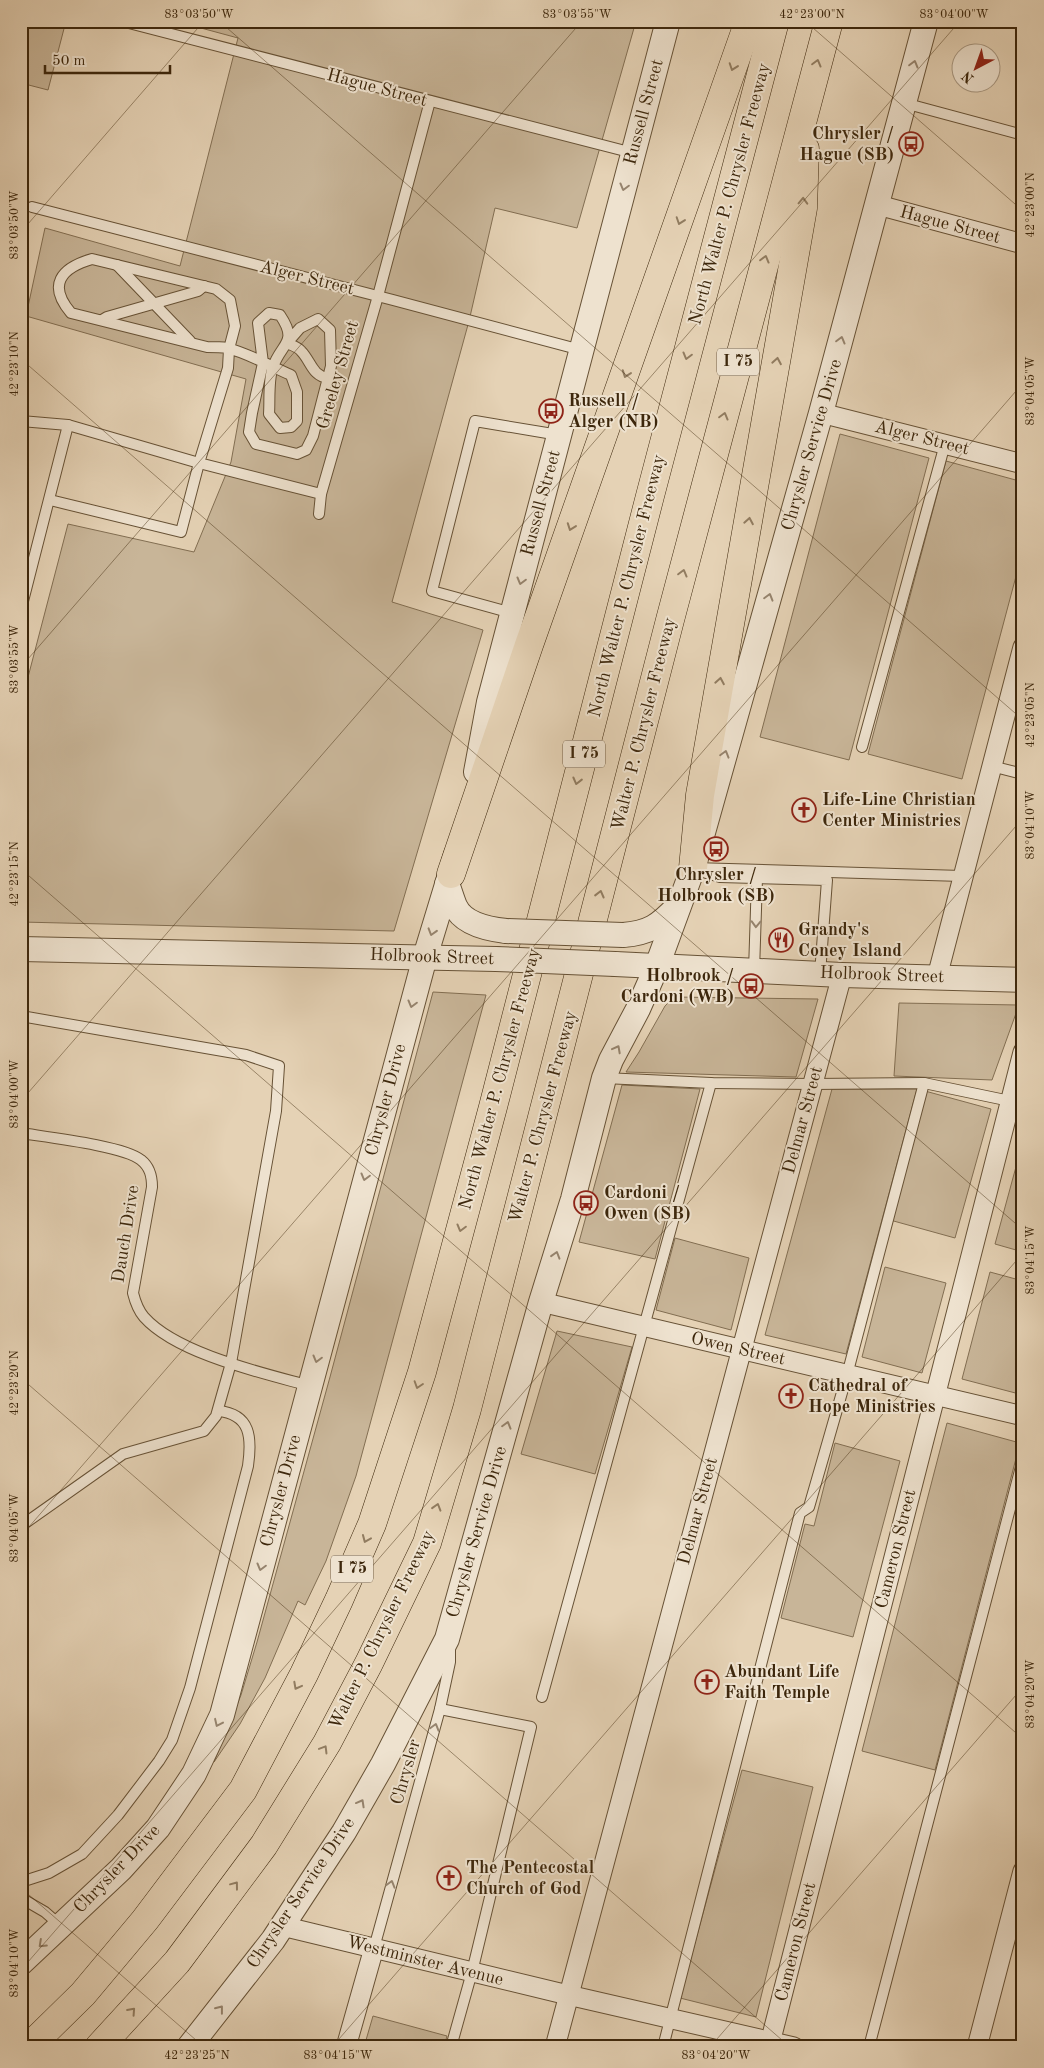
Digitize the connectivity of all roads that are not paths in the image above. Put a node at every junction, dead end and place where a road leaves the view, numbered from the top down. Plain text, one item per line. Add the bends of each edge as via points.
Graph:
1 (121, 21) edge
2 (668, 21) edge
3 (749, 21) edge
4 (775, 21) edge
5 (828, 21) edge
6 (926, 21) edge
7 (430, 102) junction
8 (806, 104) junction
9 (904, 104) junction
10 (1023, 135) edge
11 (633, 153) junction
12 (878, 205) junction
13 (32, 208) dead end
14 (1021, 238) edge
15 (117, 265) junction
16 (204, 286) junction
17 (378, 296) junction
18 (154, 304) junction
19 (102, 320) junction
20 (190, 341) junction
21 (287, 343) junction
22 (230, 349) junction
23 (582, 350) junction
24 (268, 365) junction
25 (328, 378) junction
26 (821, 412) junction
27 (21, 421) edge
28 (68, 425) junction
29 (559, 436) junction
30 (945, 444) junction
31 (199, 463) junction
32 (1023, 464) edge
33 (321, 494) junction
34 (50, 500) junction
35 (319, 514) dead end
36 (21, 609) edge
37 (512, 613) junction
38 (1022, 654) edge
39 (862, 747) dead end
40 (991, 766) junction
41 (1023, 774) edge
42 (691, 872) junction
43 (962, 876) junction
44 (757, 878) junction
45 (449, 879) junction
46 (681, 902) junction
47 (21, 949) edge
48 (425, 956) junction
49 (657, 966) junction
50 (754, 971) junction
51 (831, 975) junction
52 (937, 977) junction
53 (1023, 980) edge
54 (21, 1016) edge
55 (1023, 1052) edge
56 (604, 1078) junction
57 (711, 1083) junction
58 (924, 1083) junction
59 (813, 1084) junction
60 (1015, 1092) edge
61 (21, 1133) edge
62 (541, 1302) junction
63 (645, 1327) junction
64 (742, 1350) junction
65 (231, 1363) junction
66 (847, 1375) junction
67 (310, 1386) junction
68 (935, 1395) junction
69 (218, 1411) junction
70 (1023, 1416) edge
71 (1023, 1459) edge
72 (21, 1526) edge
73 (453, 1620) junction
74 (542, 1697) dead end
75 (440, 1709) junction
76 (1023, 1871) edge
77 (21, 1882) edge
78 (21, 1898) edge
79 (61, 1926) junction
80 (282, 1926) junction
81 (376, 1940) junction
82 (21, 1963) edge
83 (472, 1972) junction
84 (568, 1995) junction
85 (670, 2018) junction
86 (770, 2044) edge
87 (29, 2047) edge
88 (99, 2047) edge
89 (189, 2047) edge
90 (346, 2047) edge
91 (451, 2047) edge
92 (555, 2047) edge
93 (663, 2047) edge
94 (794, 2047) edge
95 (869, 2047) edge
96 (977, 2047) edge

1 - 7 lane, Hague Street
2 - 11 street, Russell Street
3 -> 45 highway
4 -> 87 highway, North Walter P. Chrysler Freeway / I 75 via 494,1107 422,1372 372,1524 304,1674 243,1790 102,1972
8 -> 5 highway, I 75
9 -> 6 street, Chrysler Service Drive
7 - 11 lane, Hague Street
7 - 17 lane, Greeley Street
42 -> 8 highway via 700,795 804,208
88 -> 8 highway, Walter P. Chrysler Freeway / I 75 via 177,1962 264,1845 327,1744 427,1543 467,1408
9 - 10 lane
9 - 12 street, Chrysler Service Drive
11 -> 23 street, Russell Street
12 - 14 street, Hague Street
26 -> 12 street, Chrysler Service Drive
13 - 17 lane, Alger Street
15 - 16 lane
15 - 18 lane
15 - 19 lane via 92,259 74,264 62,276 59,290 70,313
16 - 18 lane via 198,291
16 - 22 lane via 216,289 230,300 235,326
17 - 23 lane, Alger Street
17 - 33 lane, Greeley Street
18 - 19 lane
18 - 20 lane
19 - 20 lane
20 - 22 lane via 207,347
21 - 24 lane
21 - 24 lane via 288,327 280,315 269,313 258,323
21 - 25 lane via 301,350 321,377
21 - 25 lane via 300,328 318,319 330,330
22 - 24 lane
22 - 31 lane via 228,368
23 - 29 street, Russell Street
24 - 24 lane via 291,376 297,392 297,420 291,426 280,428 269,414
24 - 25 lane via 252,413 250,432 256,444 297,454 306,450 314,436
26 - 30 street, Alger Street
42 -> 26 street, Chrysler Service Drive
27 - 28 lane
28 - 31 lane
28 - 34 lane
29 -> 37 street, Russell Street
29 - 37 lane via 476,421 432,591
30 - 32 street, Alger Street
30 - 39 lane
31 - 33 lane
31 - 34 lane via 181,532
33 - 35 lane, Greeley Street
34 - 36 lane
37 - 45 street, Russell Street
38 - 40 street
40 - 41 lane
40 - 43 street
42 - 43 lane
42 - 44 lane
42 - 46 street, Chrysler Service Drive
43 - 52 street
44 -> 50 lane
44 - 51 lane via 827,880
45 - 46 street, bridge via 456,908 485,929 640,934 669,916
45 -> 48 street, Russell Street
46 - 49 street, Chrysler Service Drive
47 - 48 street, Holbrook Street
48 - 49 street, Holbrook Street, bridge
48 -> 67 street, Chrysler Drive
49 - 50 street, Holbrook Street
56 -> 49 street, Chrysler Service Drive
50 - 51 street, Holbrook Street
51 - 52 street, Holbrook Street
51 - 59 street, Delmar Street
52 - 53 street, Holbrook Street
54 - 65 lane via 246,1055 279,1066 276,1111
55 - 60 street, Cameron Street
56 - 57 lane
62 -> 56 street, Chrysler Service Drive via 573,1199
57 - 59 lane
57 - 63 lane
58 - 59 lane
58 - 60 lane
58 - 66 lane
59 - 64 street, Delmar Street
60 - 68 street, Cameron Street
61 - 65 lane, Dauch Drive via 114,1149 140,1159 148,1167 152,1187 133,1293 136,1305 144,1317 169,1336 215,1359
62 - 63 street, Owen Street
73 -> 62 street, Chrysler Service Drive
63 - 64 street, Owen Street
63 - 74 lane
64 - 66 street, Owen Street
64 - 84 street, Delmar Street
65 - 67 lane, Dauch Drive
65 - 69 lane
66 - 68 street, Owen Street
66 - 85 lane via 809,1507 800,1513
67 -> 79 street, Chrysler Drive via 222,1714 214,1732 194,1774 158,1828 121,1869
68 - 70 street, Owen Street
68 - 86 street, Cameron Street
69 - 72 lane via 204,1431 123,1454
69 - 77 lane via 237,1415 245,1425 250,1439 248,1466 190,1688 172,1740 118,1815 82,1854 49,1873
71 - 95 lane
73 - 75 lane, Chrysler via 450,1662
80 -> 73 street, Chrysler Service Drive via 344,1832 383,1764 447,1639
81 -> 75 lane, Chrysler
75 - 83 lane via 530,1727
76 - 96 street
78 - 79 lane
79 -> 82 street, Chrysler Drive
80 - 81 street, Westminster Avenue
89 -> 80 street, Chrysler Service Drive
81 - 83 street, Westminster Avenue
81 - 90 street
83 - 84 street, Westminster Avenue
83 - 91 lane
84 - 85 street, Westminster Avenue
84 - 92 street, Delmar Street
85 - 86 street, Westminster Avenue
85 - 93 lane
86 - 94 street, Westminster Avenue

